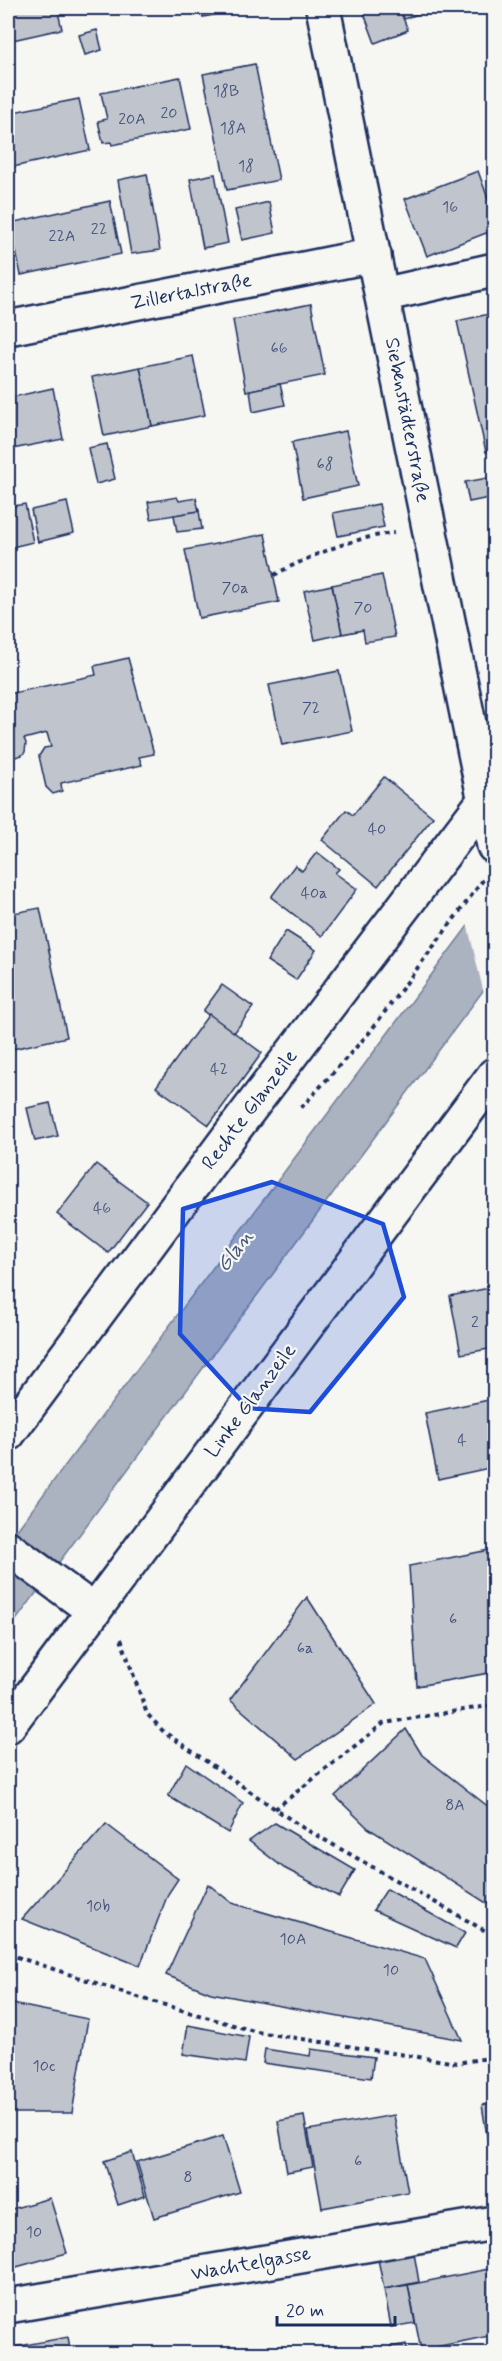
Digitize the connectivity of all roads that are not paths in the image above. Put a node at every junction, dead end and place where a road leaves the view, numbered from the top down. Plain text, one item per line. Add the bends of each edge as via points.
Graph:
1 (323, 8) edge
2 (374, 255) junction
3 (495, 270) edge
4 (382, 295) junction
5 (8, 328) edge
6 (490, 795) edge
7 (491, 851) edge
8 (495, 1076) edge
9 (8, 1434) edge
10 (8, 1548) edge
11 (94, 1611) junction
12 (8, 1726) edge
13 (495, 2223) edge
14 (8, 2306) edge

1 - 2 street, Siebenstädterstraße
2 - 4 street, Siebenstädterstraße
2 - 5 street, Zillertalstraße
3 - 4 street
4 - 6 street, Siebenstädterstraße via 429,529
6 - 7 street, Siebenstädterstraße
6 - 9 street, Rechte Glanzeile
8 - 11 street, Linke Glanzeile
10 - 11 street
11 - 12 street, Linke Glanzeile
13 - 14 street, Wachtelgasse

